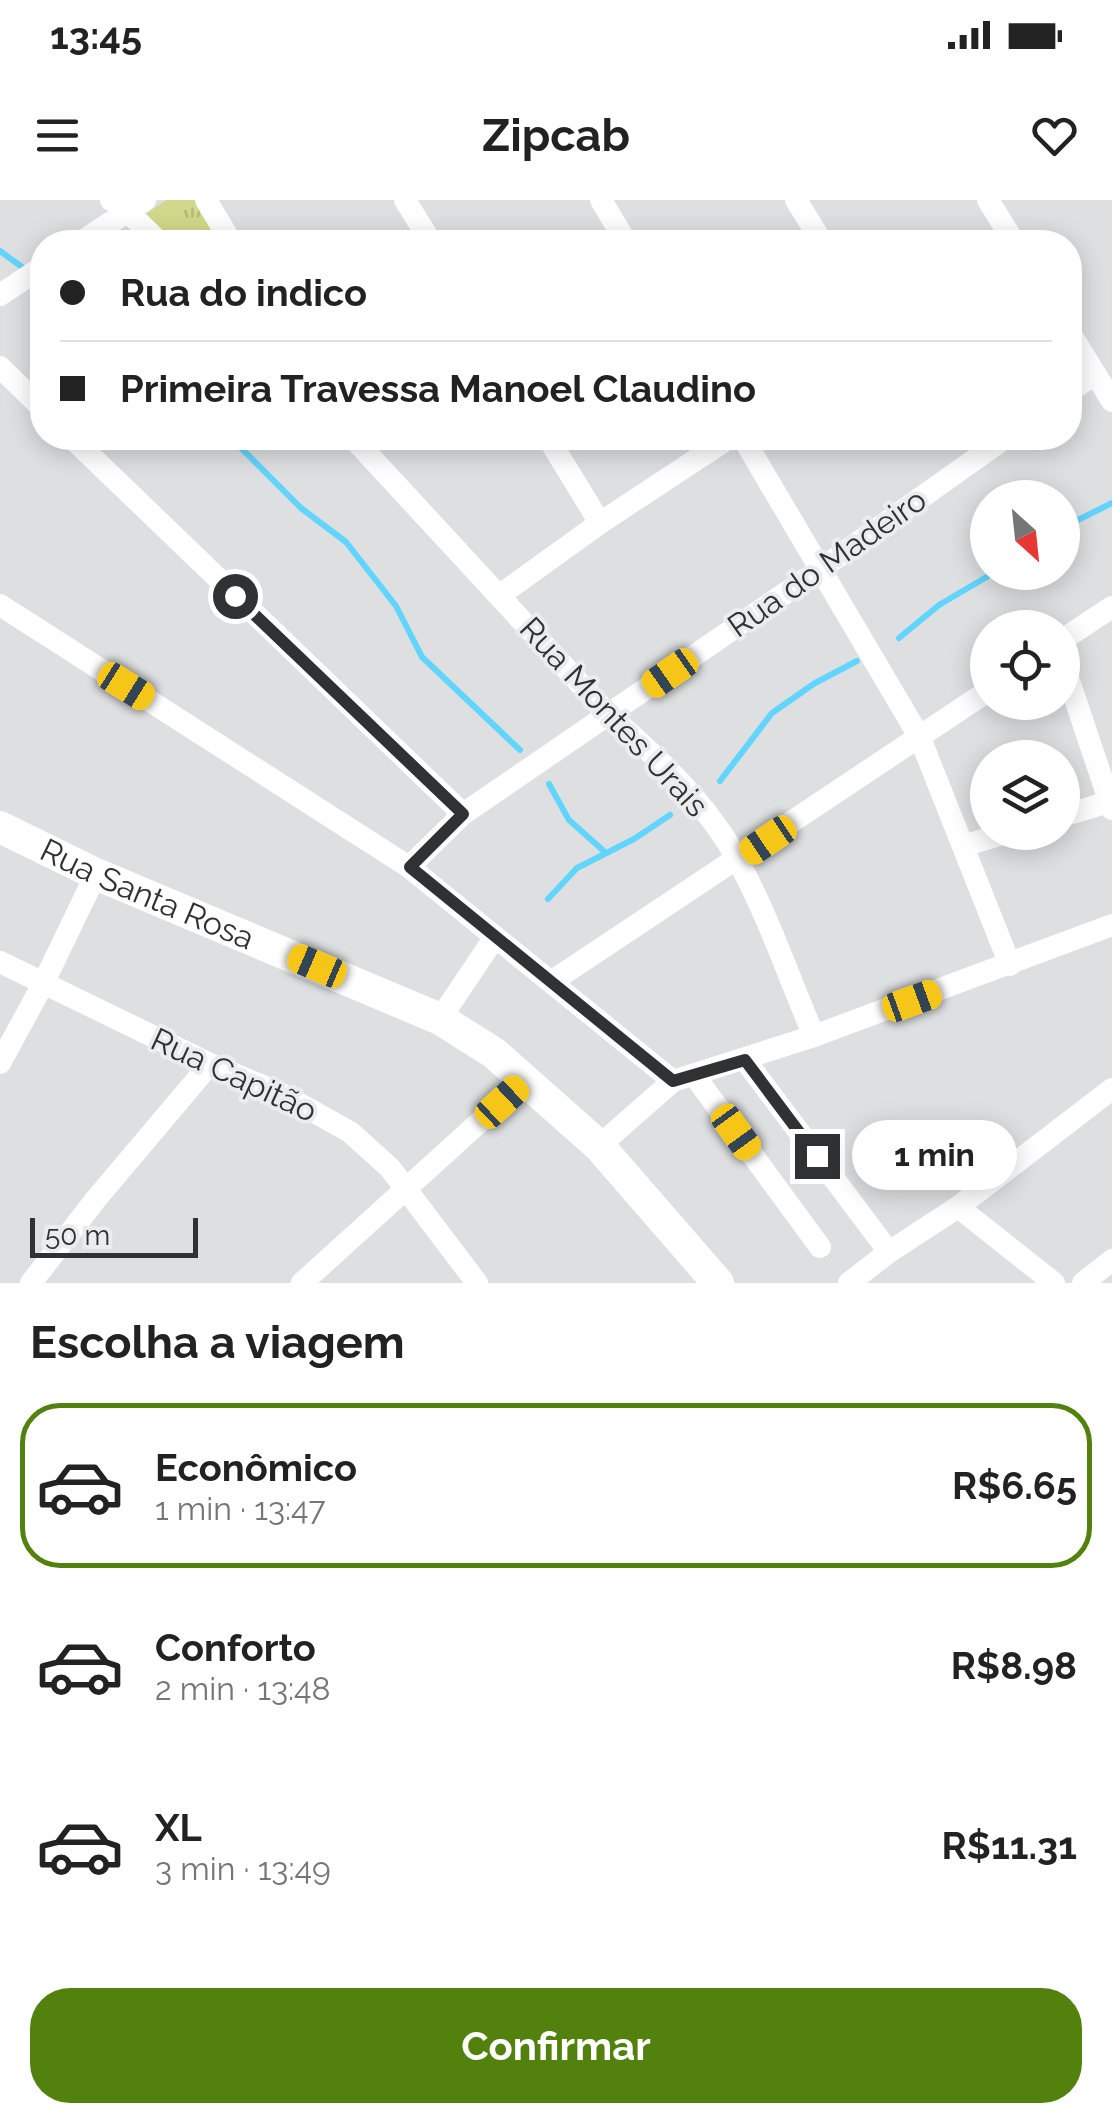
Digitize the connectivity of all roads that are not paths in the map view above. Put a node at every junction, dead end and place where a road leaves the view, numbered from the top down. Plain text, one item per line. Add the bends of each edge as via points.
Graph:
1 (206, 200) edge
2 (406, 200) edge
3 (601, 200) edge
4 (796, 200) edge
5 (988, 200) edge
6 (128, 204) edge
7 (96, 230) edge
8 (149, 230) edge
9 (224, 230) edge
10 (424, 230) edge
11 (619, 230) edge
12 (815, 230) edge
13 (1002, 230) edge
14 (30, 275) edge
15 (0, 295) edge
16 (1082, 353) edge
17 (0, 367) edge
18 (1095, 374) junction
19 (1082, 383) edge
20 (30, 396) edge
21 (1112, 401) edge
22 (84, 450) edge
23 (364, 450) edge
24 (555, 450) edge
25 (711, 450) edge
26 (750, 450) edge
27 (988, 450) edge
28 (600, 524) junction
29 (822, 568) junction
30 (500, 595) junction
31 (0, 605) edge
32 (1112, 607) edge
33 (1080, 628) edge
34 (970, 703) edge
35 (1080, 713) edge
36 (609, 715) junction
37 (920, 738) junction
38 (1111, 804) edge
39 (1080, 812) edge
40 (463, 814) junction
41 (0, 827) edge
42 (970, 844) edge
43 (963, 846) junction
44 (738, 860) junction
45 (410, 867) junction
46 (96, 874) junction
47 (1112, 925) edge
48 (495, 936) junction
49 (0, 962) edge
50 (1010, 965) junction
51 (551, 982) junction
52 (44, 984) junction
53 (440, 1018) junction
54 (814, 1036) junction
55 (745, 1060) junction
56 (0, 1063) edge
57 (210, 1064) junction
58 (684, 1078) junction
59 (526, 1080) junction
60 (1112, 1089) edge
61 (599, 1146) junction
62 (408, 1190) junction
63 (958, 1207) junction
64 (820, 1248) dead end
65 (889, 1252) junction
66 (1112, 1260) edge
67 (31, 1283) edge
68 (302, 1283) edge
69 (478, 1283) edge
70 (718, 1283) edge
71 (849, 1283) edge
72 (1054, 1283) edge
73 (1083, 1283) edge

1 - 9 street
2 - 10 street
3 - 11 street
4 - 12 street
5 - 13 street
6 - 7 street
6 - 8 street
14 - 15 street
16 - 18 street
17 - 20 street
18 - 19 street
18 - 21 street
22 - 40 street
23 - 30 street, Rua Montes Urais
24 - 28 street
25 - 28 street
26 - 29 street
27 - 29 street, Rua do Madeiro
28 - 30 street
29 - 36 street, Rua do Madeiro
29 - 37 street
30 - 36 street, Rua Montes Urais
31 - 45 street
32 - 33 street
34 - 37 street
35 - 38 street
36 - 40 street, Rua do Madeiro
36 - 44 street, Rua Montes Urais via 686,790
37 - 43 street
37 - 44 street
38 - 39 street
40 - 45 street, Rua do Madeiro
41 - 46 street, Rua Santa Rosa
42 - 43 street
43 - 50 street
44 - 51 street
44 - 54 street, Rua Montes Urais
45 - 48 street
46 - 52 street
46 - 53 street, Rua Santa Rosa
47 - 50 street
48 - 51 street
48 - 53 street
49 - 52 street, Rua Capitão
50 - 54 street
51 - 58 street
52 - 56 street
52 - 57 street, Rua Capitão
53 - 59 street, Rua Santa Rosa
54 - 55 street
55 - 58 street
55 - 65 street
57 - 62 street, Rua Capitão via 350,1132
57 - 67 street
58 - 61 street
58 - 64 street
59 - 61 street, Rua Santa Rosa
59 - 62 street
60 - 63 street
61 - 70 street, Rua Santa Rosa
62 - 68 street
62 - 69 street, Rua Capitão
63 - 65 street
63 - 72 street
65 - 71 street
66 - 73 street

